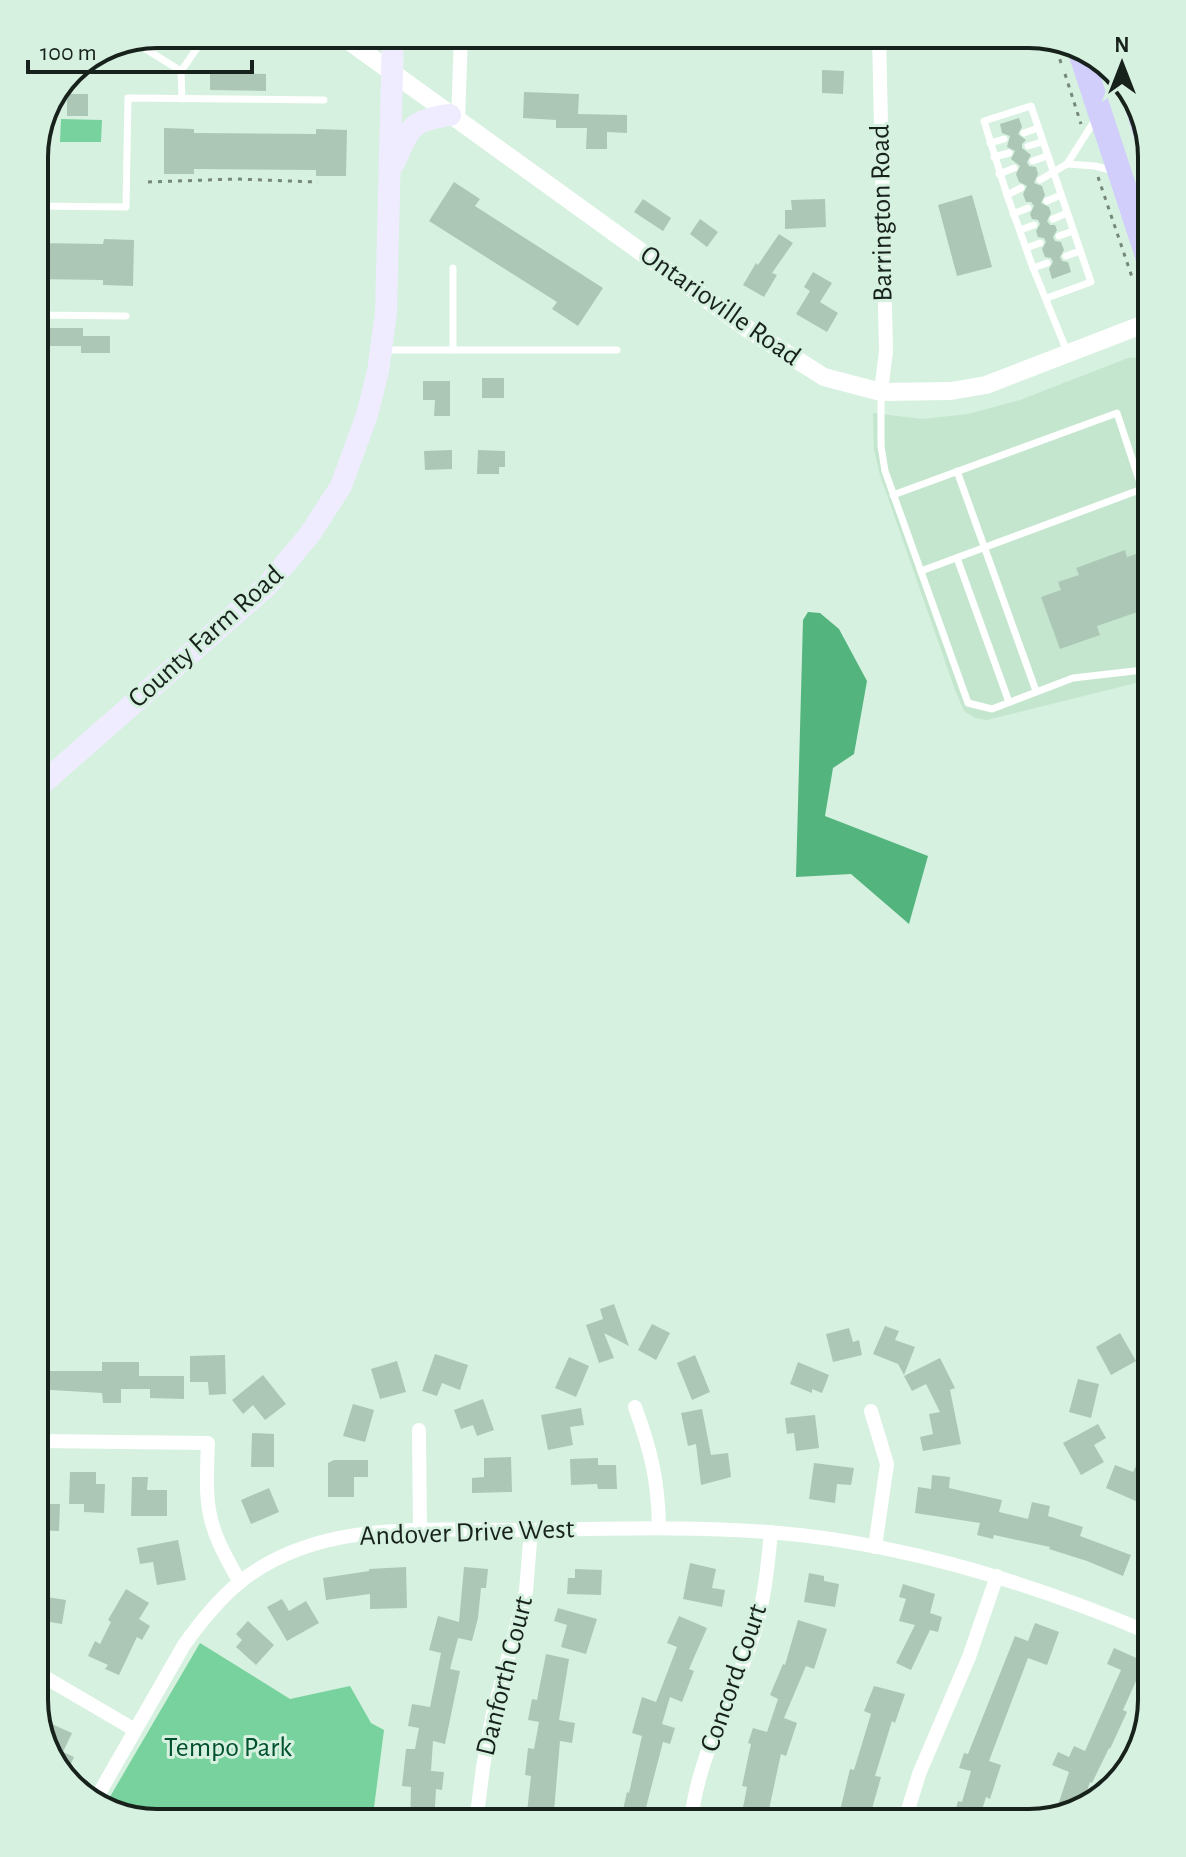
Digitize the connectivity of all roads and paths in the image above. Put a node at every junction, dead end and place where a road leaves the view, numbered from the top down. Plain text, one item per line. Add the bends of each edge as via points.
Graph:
1 (197, 48) edge
2 (359, 48) edge
3 (393, 48) edge
4 (460, 48) edge
5 (879, 48) edge
6 (145, 49) edge
7 (1084, 63) edge
8 (181, 71) junction
9 (392, 71) junction
10 (182, 99) junction
11 (324, 100) dead end
12 (1101, 112) junction
13 (454, 118) junction
14 (1038, 128) junction
15 (1024, 133) dead end
16 (1004, 139) dead end
17 (1042, 142) junction
18 (990, 143) junction
19 (1028, 146) dead end
20 (1009, 153) dead end
21 (1047, 156) junction
22 (994, 157) junction
23 (1033, 161) dead end
24 (1067, 164) junction
25 (1014, 168) dead end
26 (390, 171) junction
27 (1120, 173) junction
28 (999, 174) junction
29 (1052, 174) junction
30 (1040, 180) dead end
31 (148, 182) dead end
32 (318, 182) dead end
33 (1021, 188) dead end
34 (1007, 195) junction
35 (1061, 195) junction
36 (1047, 201) dead end
37 (48, 206) edge
38 (1028, 208) dead end
39 (1067, 213) junction
40 (1013, 214) junction
41 (1053, 219) dead end
42 (1034, 225) dead end
43 (1138, 228) edge
44 (1020, 230) junction
45 (1073, 231) junction
46 (1059, 236) dead end
47 (1040, 243) dead end
48 (1026, 248) junction
49 (1080, 251) junction
50 (1066, 256) dead end
51 (1047, 263) dead end
52 (453, 268) dead end
53 (1033, 268) junction
54 (1047, 298) junction
55 (48, 315) edge
56 (126, 316) dead end
57 (1138, 326) edge
58 (381, 350) junction
59 (453, 350) junction
60 (617, 350) dead end
61 (1068, 354) junction
62 (881, 392) junction
63 (957, 471) junction
64 (1138, 477) edge
65 (1138, 490) edge
66 (893, 495) junction
67 (985, 547) junction
68 (957, 558) junction
69 (921, 571) junction
70 (1138, 671) edge
71 (1036, 691) junction
72 (1009, 702) junction
73 (48, 779) edge
74 (635, 1407) dead end
75 (871, 1411) dead end
76 (419, 1430) dead end
77 (48, 1441) edge
78 (659, 1526) junction
79 (420, 1529) junction
80 (531, 1530) junction
81 (771, 1532) junction
82 (875, 1547) junction
83 (997, 1576) junction
84 (240, 1582) junction
85 (1138, 1628) edge
86 (48, 1679) edge
87 (135, 1730) junction
88 (99, 1793) edge
89 (478, 1809) edge
90 (694, 1809) edge
91 (908, 1809) edge

1 - 8 lane
2 - 9 street, Ontarioville Road
3 - 9 main road, County Farm Road
4 - 13 street
5 - 62 street, Barrington Road via 886,351
6 - 8 lane
7 - 12 highway
8 - 10 lane
9 - 13 street, Ontarioville Road
9 - 26 main road, County Farm Road
10 - 11 lane
10 - 37 lane via 128,98 126,207
12 - 24 lane
12 - 27 highway
13 - 26 main road via 425,119 410,129
13 - 62 street, Ontarioville Road via 781,351 824,377
14 - 15 lane
14 - 17 lane
14 - 18 lane via 1031,106 984,121
16 - 18 lane
17 - 19 lane
17 - 21 lane
18 - 22 lane
20 - 22 lane
21 - 23 lane
21 - 29 lane
22 - 28 lane
24 - 27 lane
24 - 29 lane
25 - 28 lane
26 - 58 main road, County Farm Road
27 - 43 highway
28 - 34 lane
29 - 30 lane
29 - 35 lane
31 - 32 path
33 - 34 lane
34 - 40 lane
35 - 36 lane
35 - 39 lane
38 - 40 lane
39 - 41 lane
39 - 45 lane
40 - 44 lane
42 - 44 lane
44 - 48 lane
45 - 46 lane
45 - 49 lane
47 - 48 lane
48 - 53 lane
49 - 50 lane
49 - 54 lane via 1091,282
51 - 53 lane
52 - 59 lane
53 - 54 lane
54 - 61 lane
55 - 56 lane
57 - 61 street, Ontarioville Road
58 - 59 lane
58 - 73 main road, County Farm Road via 367,415 341,486 299,549 267,586
59 - 60 lane
61 - 62 street, Ontarioville Road via 986,385
62 - 66 lane via 881,446
63 - 64 lane via 1117,413
63 - 66 lane
63 - 67 lane
65 - 67 lane
66 - 69 lane
67 - 68 lane
67 - 71 lane
68 - 69 lane
68 - 72 lane
69 - 72 lane via 968,703 992,709
70 - 71 lane via 1073,678
71 - 72 lane
74 - 78 street via 652,1455
75 - 82 street via 887,1464
76 - 79 street
77 - 84 street via 208,1443 209,1520
78 - 80 street, Andover Drive West
78 - 81 street, Andover Drive West
79 - 80 street, Andover Drive West
79 - 84 street, Andover Drive West via 309,1546
80 - 89 street, Danforth Court via 526,1591 493,1713
81 - 82 street, Andover Drive West
81 - 90 street, Concord Court via 756,1625 699,1779
82 - 83 street, Andover Drive West
83 - 85 street, Andover Drive West
83 - 91 street
84 - 87 street, Andover Drive West via 195,1629
86 - 87 street
87 - 88 street, Andover Drive West

